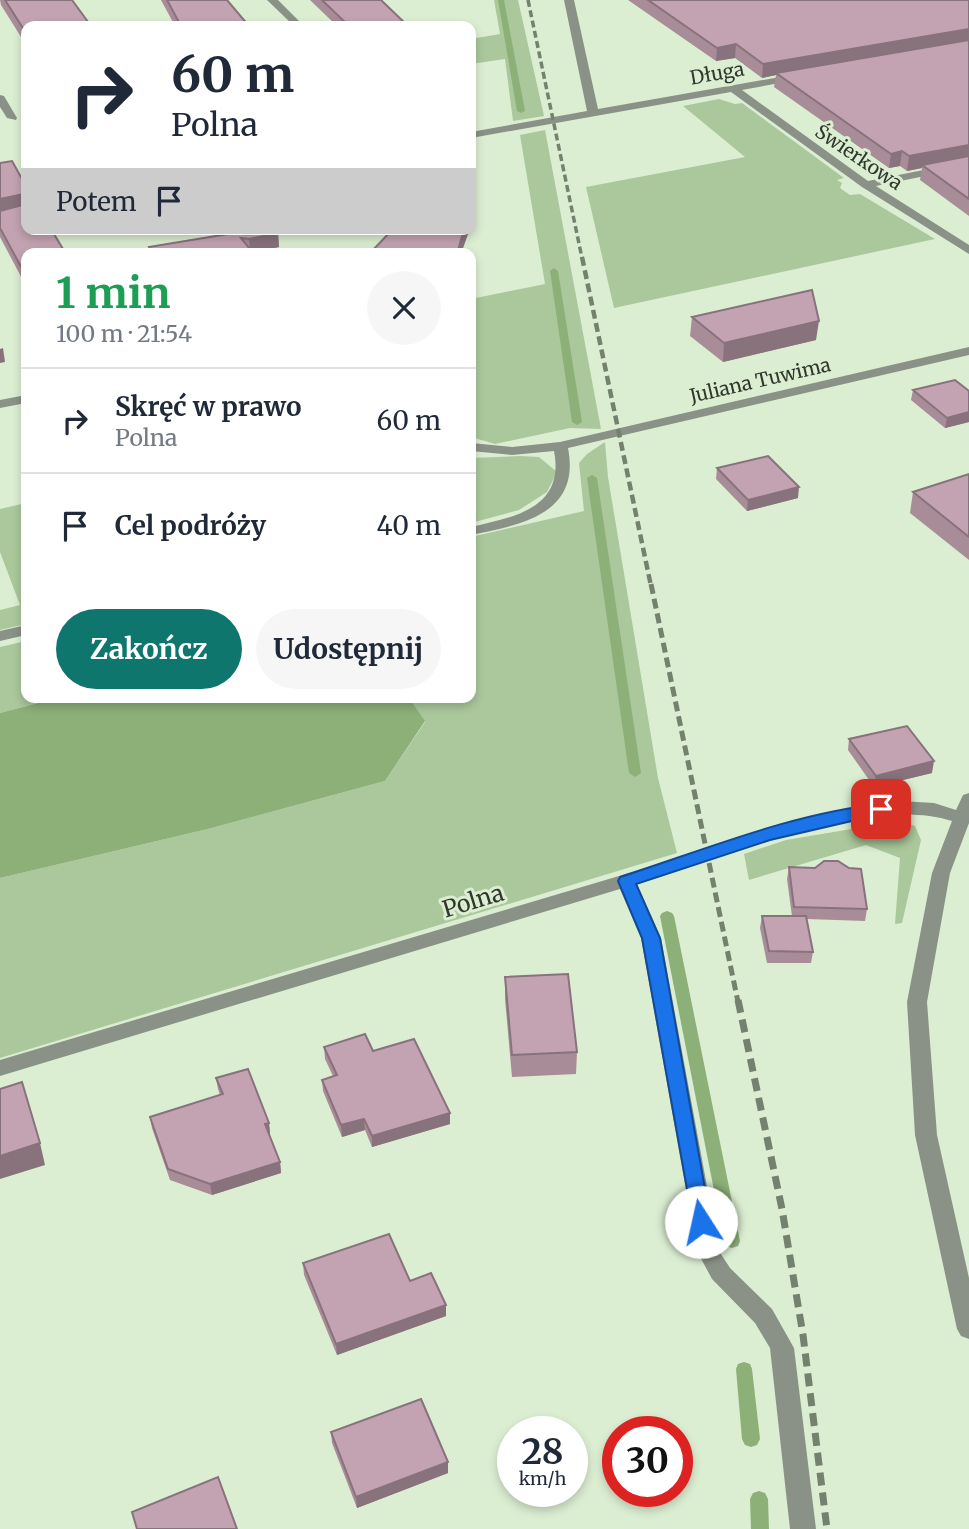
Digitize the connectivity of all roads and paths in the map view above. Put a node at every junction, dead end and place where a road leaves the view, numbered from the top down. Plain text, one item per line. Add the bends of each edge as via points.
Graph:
1 (272, 0) edge
2 (569, 0) edge
3 (294, 21) edge
4 (812, 74) edge
5 (733, 88) junction
6 (0, 98) edge
7 (593, 113) junction
8 (12, 118) dead end
9 (476, 134) edge
10 (969, 164) edge
11 (866, 185) junction
12 (969, 250) edge
13 (969, 351) edge
14 (21, 400) edge
15 (0, 404) edge
16 (561, 446) junction
17 (476, 447) edge
18 (476, 530) edge
19 (21, 631) edge
20 (0, 636) edge
21 (966, 809) edge
22 (626, 881) junction
23 (0, 1068) edge
24 (966, 1321) edge
25 (803, 1529) edge

1 - 3 street
2 - 7 street
4 - 5 street, Długa
5 - 7 street, Długa
5 - 11 street, Świerkowa
6 - 8 street
7 - 9 street, Długa
10 - 11 street
11 - 12 street, Świerkowa
13 - 16 street, Juliana Tuwima
14 - 15 street
16 - 17 street, Juliana Tuwima via 512,451
16 - 18 street via 566,461 563,487 547,505
19 - 20 street
21 - 22 street, Polna via 861,811 767,835
21 - 24 street, Polna via 941,873 917,1002 926,1135
22 - 23 street, Polna
22 - 25 street via 651,938 708,1251 721,1274 774,1328 782,1348

